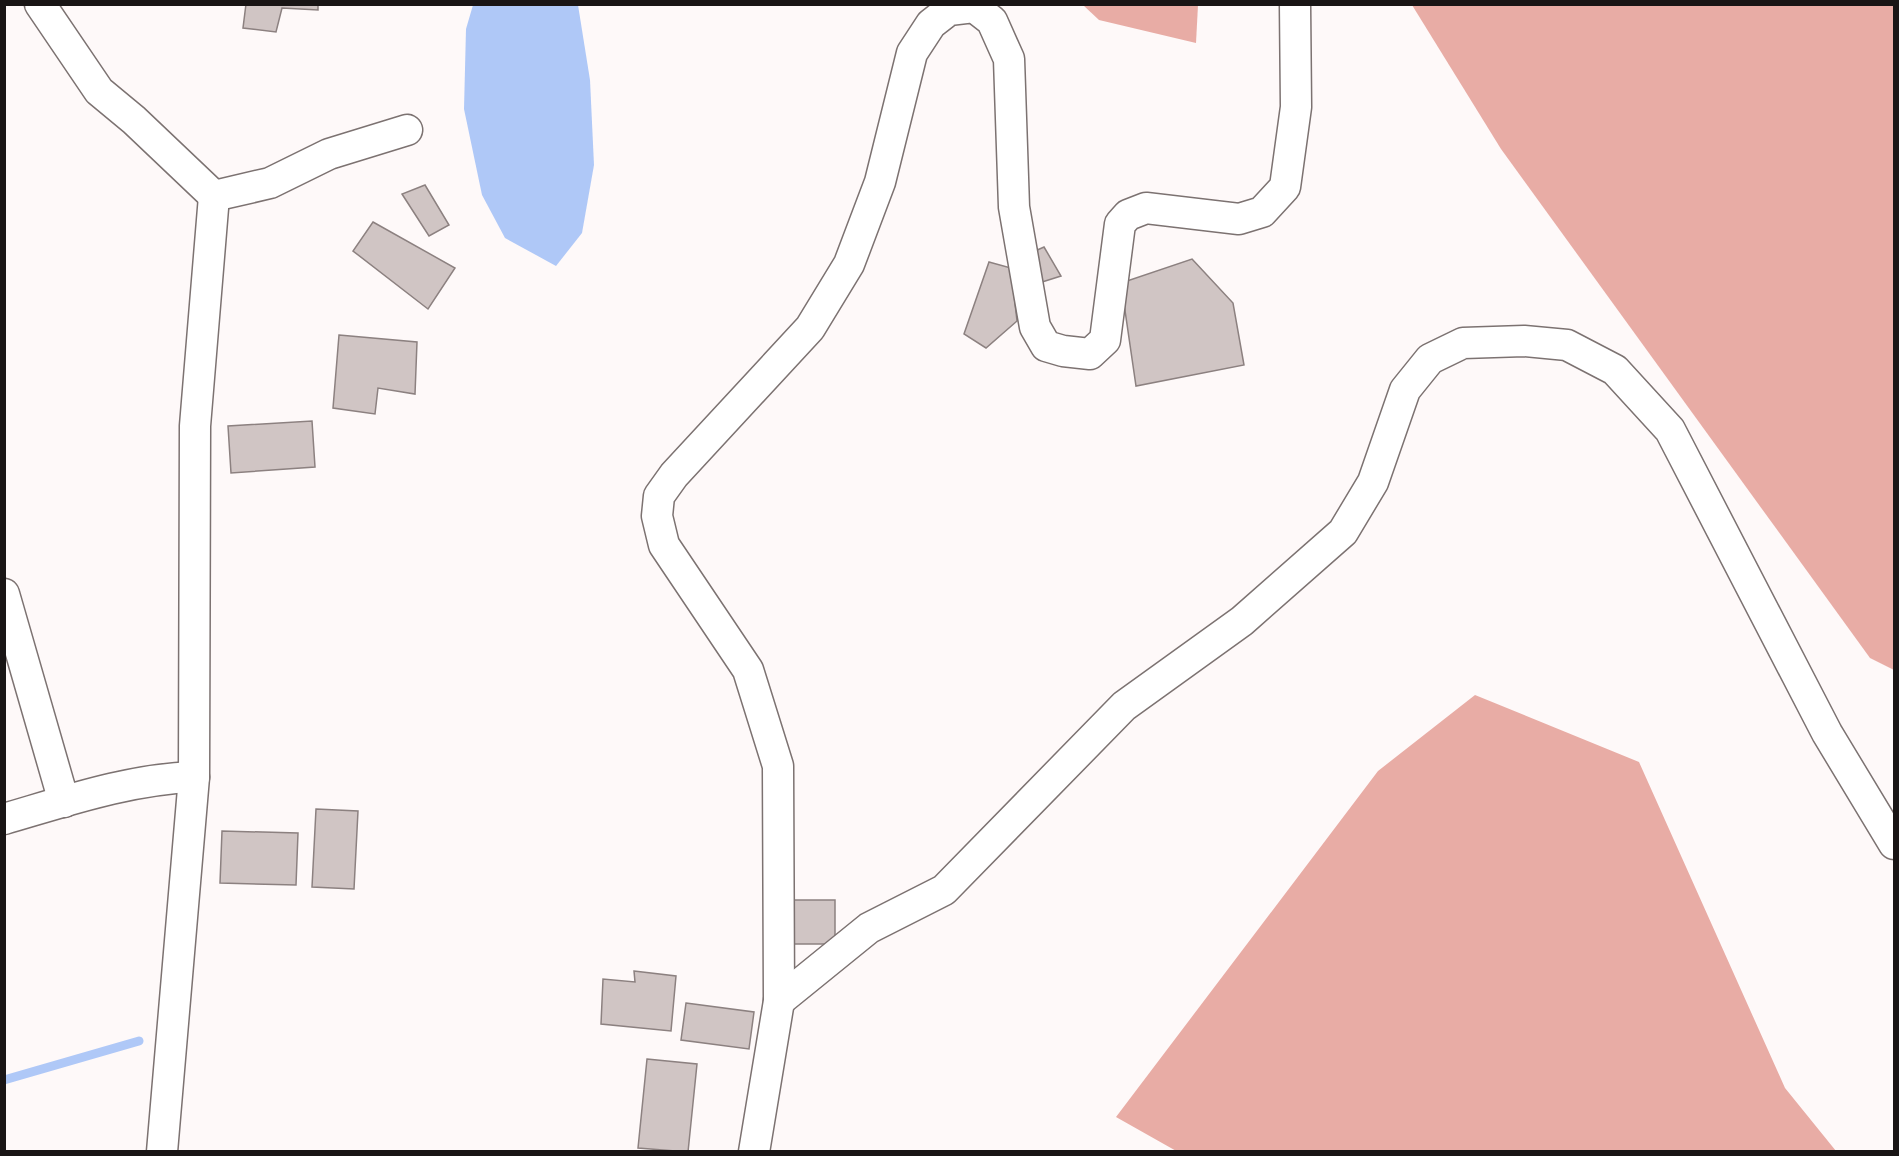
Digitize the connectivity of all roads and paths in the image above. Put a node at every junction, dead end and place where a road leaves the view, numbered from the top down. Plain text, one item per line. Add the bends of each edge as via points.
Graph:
1 (39, 4) edge
2 (1295, 4) edge
3 (407, 130) dead end
4 (214, 196) junction
5 (4, 594) edge
6 (194, 777) junction
7 (64, 802) junction
8 (4, 819) edge
9 (1894, 844) edge
10 (779, 1001) junction
11 (162, 1152) edge
12 (754, 1152) edge

1 - 4 street via 99,91
2 - 10 street via 1296,107 1285,188 1262,212 1239,219 1146,208 1128,215 1120,224 1106,340 1090,354 1046,346 1035,327 1014,207 1009,58 992,21 974,7 949,10 931,24 912,53 880,182 849,264 810,328 659,496 657,516 664,545 748,670 778,766
3 - 4 street via 329,154 270,183
4 - 6 street via 195,426
5 - 7 street
6 - 7 street via 163,778
6 - 11 street
7 - 8 street
9 - 10 street via 1827,733 1670,430 1615,370 1567,345 1524,340 1464,344 1430,359 1404,390 1373,482 1343,532 1242,621 1124,706 944,890 869,928
10 - 12 street

